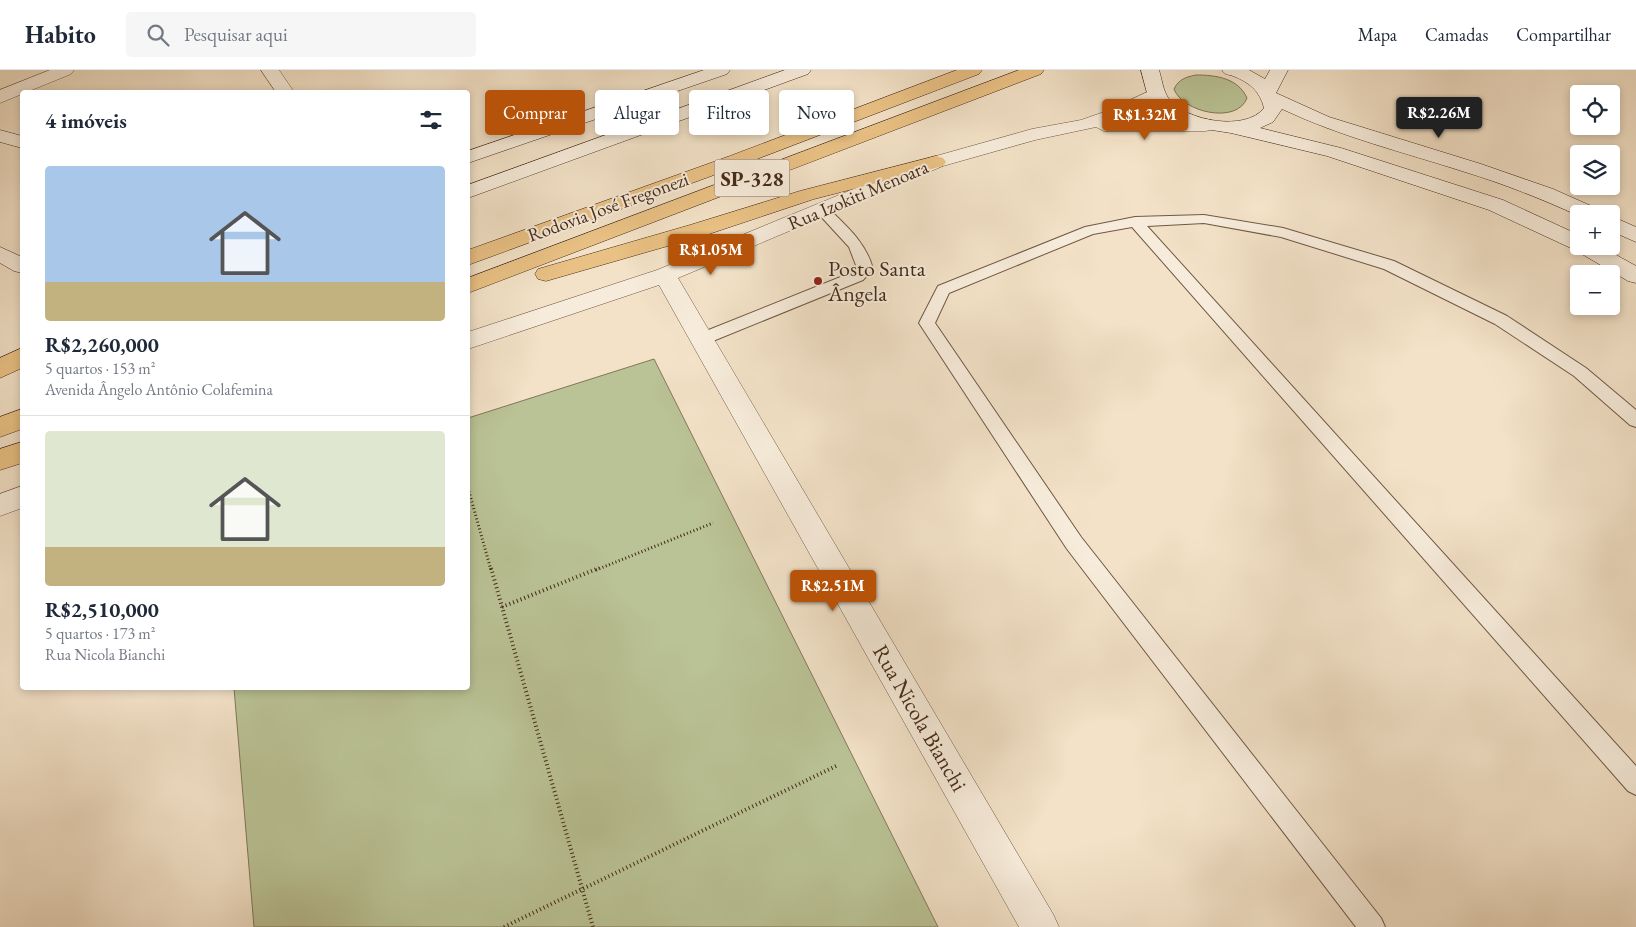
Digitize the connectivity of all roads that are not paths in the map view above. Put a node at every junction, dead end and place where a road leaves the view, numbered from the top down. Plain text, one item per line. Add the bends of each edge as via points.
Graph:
1 (65, 70) edge
2 (270, 70) edge
3 (721, 70) edge
4 (802, 70) edge
5 (973, 70) edge
6 (1036, 70) edge
7 (1231, 70) edge
8 (1279, 70) edge
9 (1157, 81) edge
10 (284, 90) edge
11 (1270, 94) junction
12 (0, 97) edge
13 (1085, 125) junction
14 (1206, 125) junction
15 (1231, 127) junction
16 (0, 136) edge
17 (20, 141) edge
18 (470, 156) edge
19 (936, 162) junction
20 (470, 191) edge
21 (1572, 205) edge
22 (822, 210) junction
23 (1135, 222) junction
24 (1620, 227) edge
25 (1636, 235) edge
26 (1570, 240) edge
27 (1599, 255) edge
28 (470, 257) edge
29 (665, 275) junction
30 (1636, 276) edge
31 (470, 285) edge
32 (470, 295) edge
33 (702, 339) junction
34 (470, 340) edge
35 (20, 357) edge
36 (0, 369) edge
37 (20, 420) edge
38 (1636, 420) edge
39 (0, 427) edge
40 (20, 453) edge
41 (0, 460) edge
42 (20, 498) edge
43 (0, 505) edge
44 (1636, 783) edge
45 (1040, 927) edge
46 (1372, 927) edge

1 - 12 street
2 - 10 street
3 - 18 street
4 - 20 street
5 - 28 highway, Rodovia José Fregonezi / SP-328
6 - 31 highway, Rodovia José Fregonezi / SP-328
7 - 11 street via 1254,80
8 - 11 street
9 - 13 street, Rua Izokiti Menoara via 1111,116
9 - 14 street via 1165,106
11 - 15 street via 1273,108 1265,118 1250,125
11 - 21 street via 1322,121 1474,168
13 - 14 street, Rua Izokiti Menoara
13 - 19 street, Rua Izokiti Menoara via 1032,135
14 - 15 street
15 - 26 street via 1334,152 1496,205
16 - 17 street
19 - 22 street, Rua Izokiti Menoara
19 - 32 highway via 807,195
22 - 29 street, Rua Izokiti Menoara
22 - 33 lane via 859,250 865,269 858,276
23 - 38 lane via 1204,219 1283,233 1389,265 1501,320 1580,372
23 - 44 lane
23 - 46 lane via 1090,230 943,290 927,322 1074,543
24 - 25 street
27 - 30 street
29 - 33 street, Rua Nicola Bianchi
29 - 34 street, Rua Izokiti Menoara
33 - 45 street, Rua Nicola Bianchi
35 - 36 highway
37 - 39 highway
40 - 41 highway
42 - 43 street

